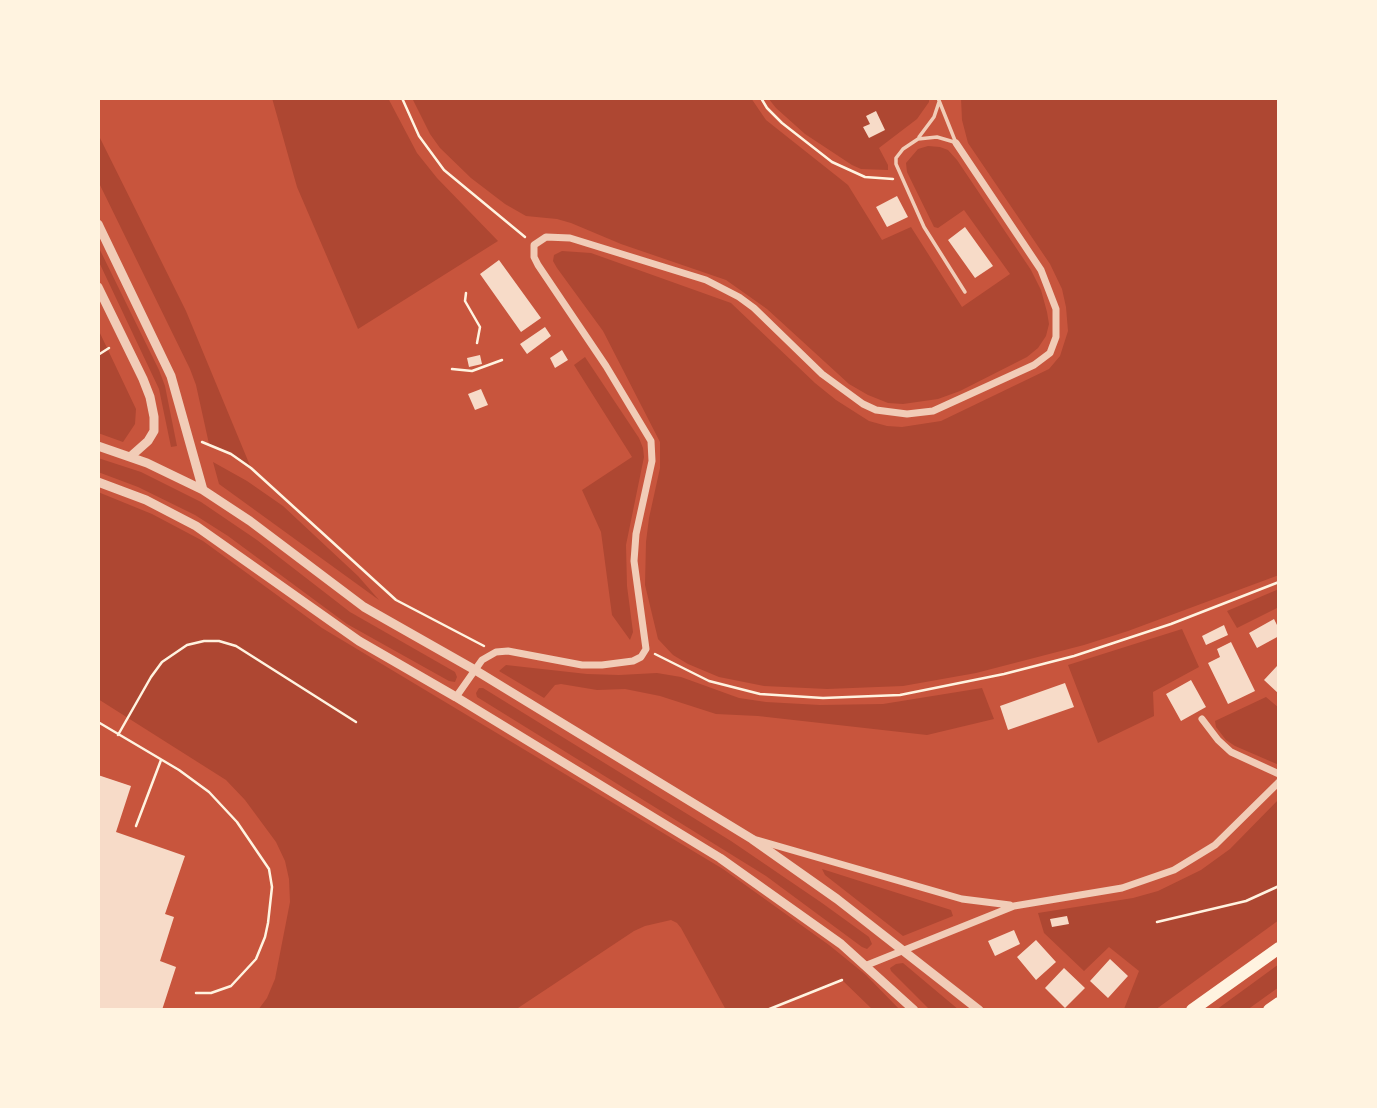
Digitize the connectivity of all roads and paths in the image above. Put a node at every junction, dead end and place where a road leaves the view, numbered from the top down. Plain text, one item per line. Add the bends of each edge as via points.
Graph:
1 (402, 98) edge
2 (761, 98) edge
3 (939, 100) edge
4 (918, 139) junction
5 (956, 143) junction
6 (903, 179) junction
7 (98, 225) edge
8 (534, 245) junction
9 (98, 288) edge
10 (965, 292) dead end
11 (466, 293) dead end
12 (477, 343) dead end
13 (108, 348) dead end
14 (98, 355) edge
15 (502, 360) dead end
16 (452, 369) dead end
17 (190, 436) junction
18 (98, 446) edge
19 (130, 457) junction
20 (98, 482) edge
21 (203, 490) junction
22 (1279, 582) edge
23 (646, 649) junction
24 (496, 652) junction
25 (475, 670) junction
26 (456, 697) junction
27 (1202, 719) dead end
28 (98, 722) edge
29 (356, 722) dead end
30 (118, 735) junction
31 (161, 760) junction
32 (1279, 774) edge
33 (1279, 782) edge
34 (136, 826) dead end
35 (752, 839) junction
36 (1279, 886) edge
37 (1014, 905) junction
38 (1157, 922) dead end
39 (1279, 948) edge
40 (904, 950) junction
41 (867, 965) junction
42 (842, 980) dead end
43 (196, 993) dead end
44 (1279, 1003) edge
45 (767, 1010) edge
46 (914, 1010) edge
47 (979, 1010) edge
48 (1192, 1010) edge
49 (1269, 1010) edge

1 - 8 path via 419,136 444,170
2 - 6 path via 782,123 832,162 865,177
3 - 4 lane via 934,117
3 - 5 lane
4 - 5 lane via 936,137
4 - 6 lane via 897,158
5 - 8 street via 1041,270 1056,309 1056,337 1050,353 1034,365 933,411 907,414 863,404 822,374 754,308 706,280 570,238 546,237
6 - 10 lane via 928,234
7 - 17 street via 171,376
8 - 23 street via 538,265 651,442 652,461 634,561
9 - 19 street via 143,379 154,417 148,442
11 - 12 path via 465,301 481,327
13 - 14 path
15 - 16 path via 472,371
17 - 21 street
17 - 24 path via 251,468 396,600
18 - 19 street
19 - 21 street
20 - 26 street via 196,526 342,631
21 - 25 street via 364,607
22 - 23 path via 1074,656 887,696 760,694 709,681
23 - 24 street via 634,661 602,665
24 - 25 street
25 - 26 street
25 - 35 street
26 - 41 street via 720,858
27 - 32 street via 1231,752
28 - 30 path
29 - 30 path via 236,646 204,641 187,645 162,662
30 - 31 path
31 - 34 path
31 - 43 path via 225,807 263,858 271,878 268,923 256,959 231,986
33 - 37 street via 1215,845 1174,870 1122,888
35 - 37 street via 962,899
35 - 40 street
36 - 38 path via 1246,901
37 - 40 street
39 - 48 highway
40 - 41 street
40 - 47 street
41 - 46 street
42 - 45 path
44 - 49 highway

